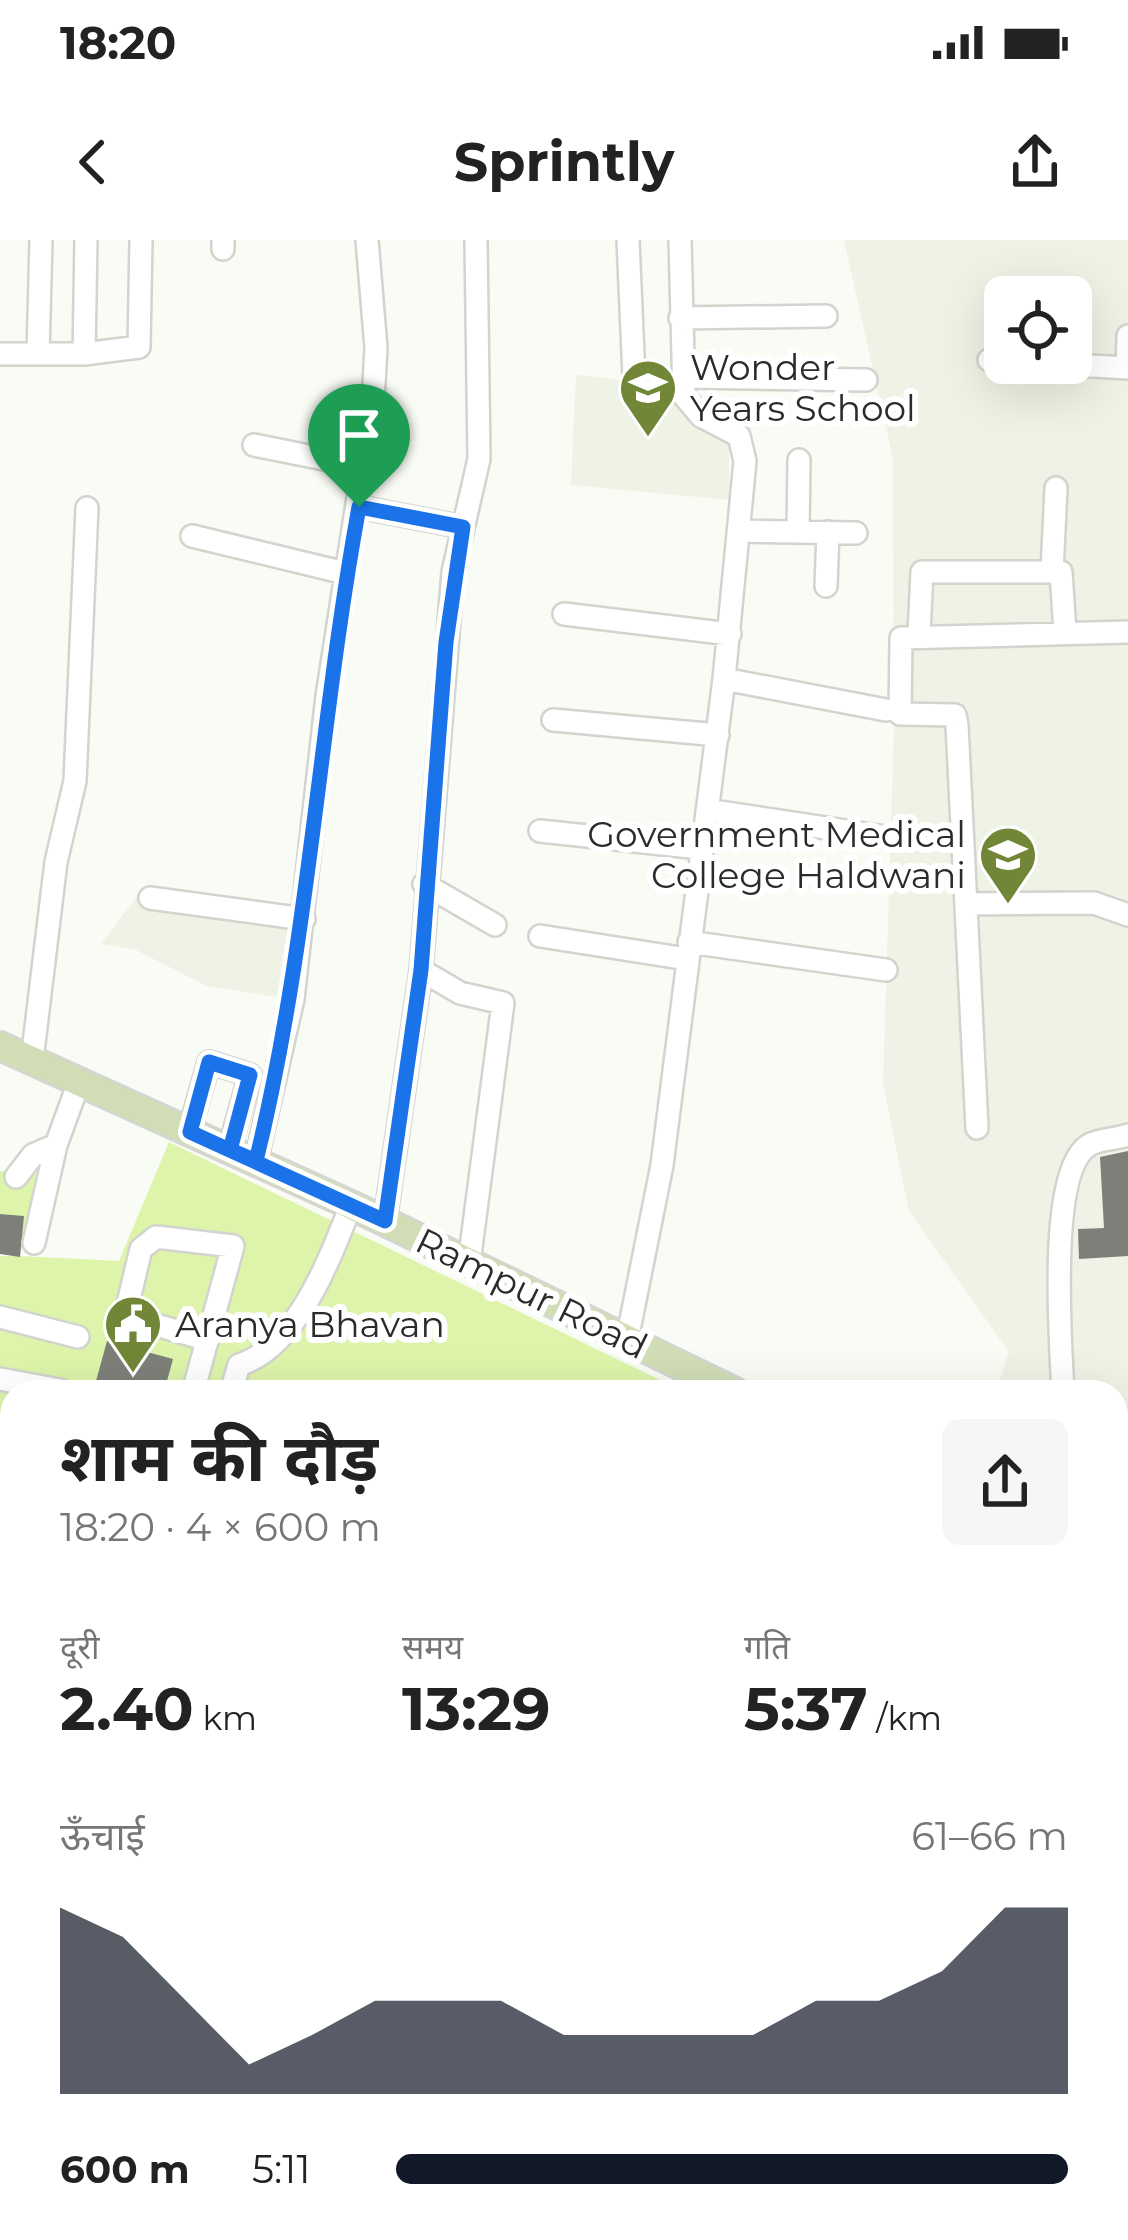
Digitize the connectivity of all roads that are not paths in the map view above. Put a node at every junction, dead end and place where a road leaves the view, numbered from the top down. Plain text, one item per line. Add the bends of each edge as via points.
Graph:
1 (40, 240) edge
2 (86, 240) edge
3 (141, 240) edge
4 (367, 240) edge
5 (476, 240) edge
6 (628, 240) edge
7 (680, 240) edge
8 (826, 316) dead end
9 (680, 318) junction
10 (1128, 336) edge
11 (0, 354) edge
12 (38, 354) junction
13 (84, 354) junction
14 (1092, 366) edge
15 (1127, 368) edge
16 (634, 377) dead end
17 (684, 377) junction
18 (866, 380) dead end
19 (254, 445) dead end
20 (799, 460) dead end
21 (364, 467) junction
22 (1055, 488) dead end
23 (359, 507) junction
24 (86, 508) dead end
25 (463, 527) junction
26 (740, 531) junction
27 (798, 532) junction
28 (828, 532) junction
29 (856, 533) dead end
30 (192, 536) dead end
31 (345, 572) junction
32 (1052, 572) junction
33 (826, 586) dead end
34 (564, 614) dead end
35 (1065, 632) junction
36 (1128, 632) edge
37 (730, 634) junction
38 (920, 634) junction
39 (724, 679) junction
40 (886, 710) dead end
41 (553, 720) dead end
42 (718, 735) junction
43 (707, 810) junction
44 (540, 830) dead end
45 (892, 838) dead end
46 (700, 848) junction
47 (424, 884) junction
48 (150, 898) dead end
49 (966, 904) junction
50 (1128, 915) edge
51 (304, 919) junction
52 (495, 925) dead end
53 (540, 936) dead end
54 (688, 950) junction
55 (421, 970) junction
56 (886, 970) dead end
57 (0, 1046) edge
58 (32, 1060) junction
59 (79, 1082) junction
60 (977, 1128) dead end
61 (190, 1132) junction
62 (1128, 1136) edge
63 (56, 1145) junction
64 (243, 1155) junction
65 (16, 1178) dead end
66 (351, 1205) junction
67 (385, 1221) junction
68 (34, 1243) dead end
69 (469, 1263) junction
70 (0, 1317) edge
71 (78, 1336) dead end
72 (628, 1340) junction
73 (206, 1347) junction
74 (238, 1365) junction
75 (196, 1380) edge
76 (234, 1380) edge
77 (710, 1380) edge
78 (1063, 1380) edge

1 - 12 street
2 - 13 street
3 - 13 street via 139,347
4 - 21 street via 376,348
5 - 25 street via 479,459
6 - 16 street
7 - 9 street
8 - 9 street
9 - 17 street
10 - 15 street
11 - 12 street
12 - 13 street
14 - 15 street
17 - 18 street
17 - 26 street via 684,396 701,416 740,436
19 - 21 street
20 - 27 street
21 - 23 street
22 - 32 street
23 - 25 street
23 - 31 street
24 - 58 street via 75,781 56,862
25 - 47 street
26 - 27 street
26 - 37 street
27 - 28 street
28 - 29 street
28 - 33 street
30 - 31 street
31 - 51 street
32 - 35 street via 1061,572
32 - 38 street via 922,572
34 - 37 street
35 - 36 street
35 - 38 street
37 - 39 street
38 - 49 street via 901,638 899,714 955,715
39 - 40 street
39 - 42 street
41 - 42 street
42 - 43 street
43 - 45 street
43 - 46 street
44 - 46 street
46 - 54 street
47 - 52 street
47 - 55 street
48 - 51 street
49 - 50 street via 1094,903
49 - 60 street
51 - 64 street via 282,1057
53 - 54 street
54 - 56 street
54 - 72 street via 662,1165
55 - 67 street
55 - 69 street via 460,993 503,1003
57 - 58 main road, Rampur Road
58 - 59 main road, Rampur Road
59 - 61 main road, Rampur Road
59 - 63 street
61 - 64 main road, Rampur Road
61 - 64 street via 209,1062 250,1075
62 - 78 street via 1089,1144 1074,1164 1059,1245
63 - 65 street via 33,1155
63 - 68 street
64 - 66 main road, Rampur Road
66 - 67 main road, Rampur Road
66 - 74 street via 290,1324
67 - 69 main road, Rampur Road
69 - 72 main road, Rampur Road
70 - 71 street
72 - 77 main road, Rampur Road
73 - 73 street via 233,1246 156,1237 140,1250 125,1316
73 - 74 street
73 - 75 street
74 - 76 street

